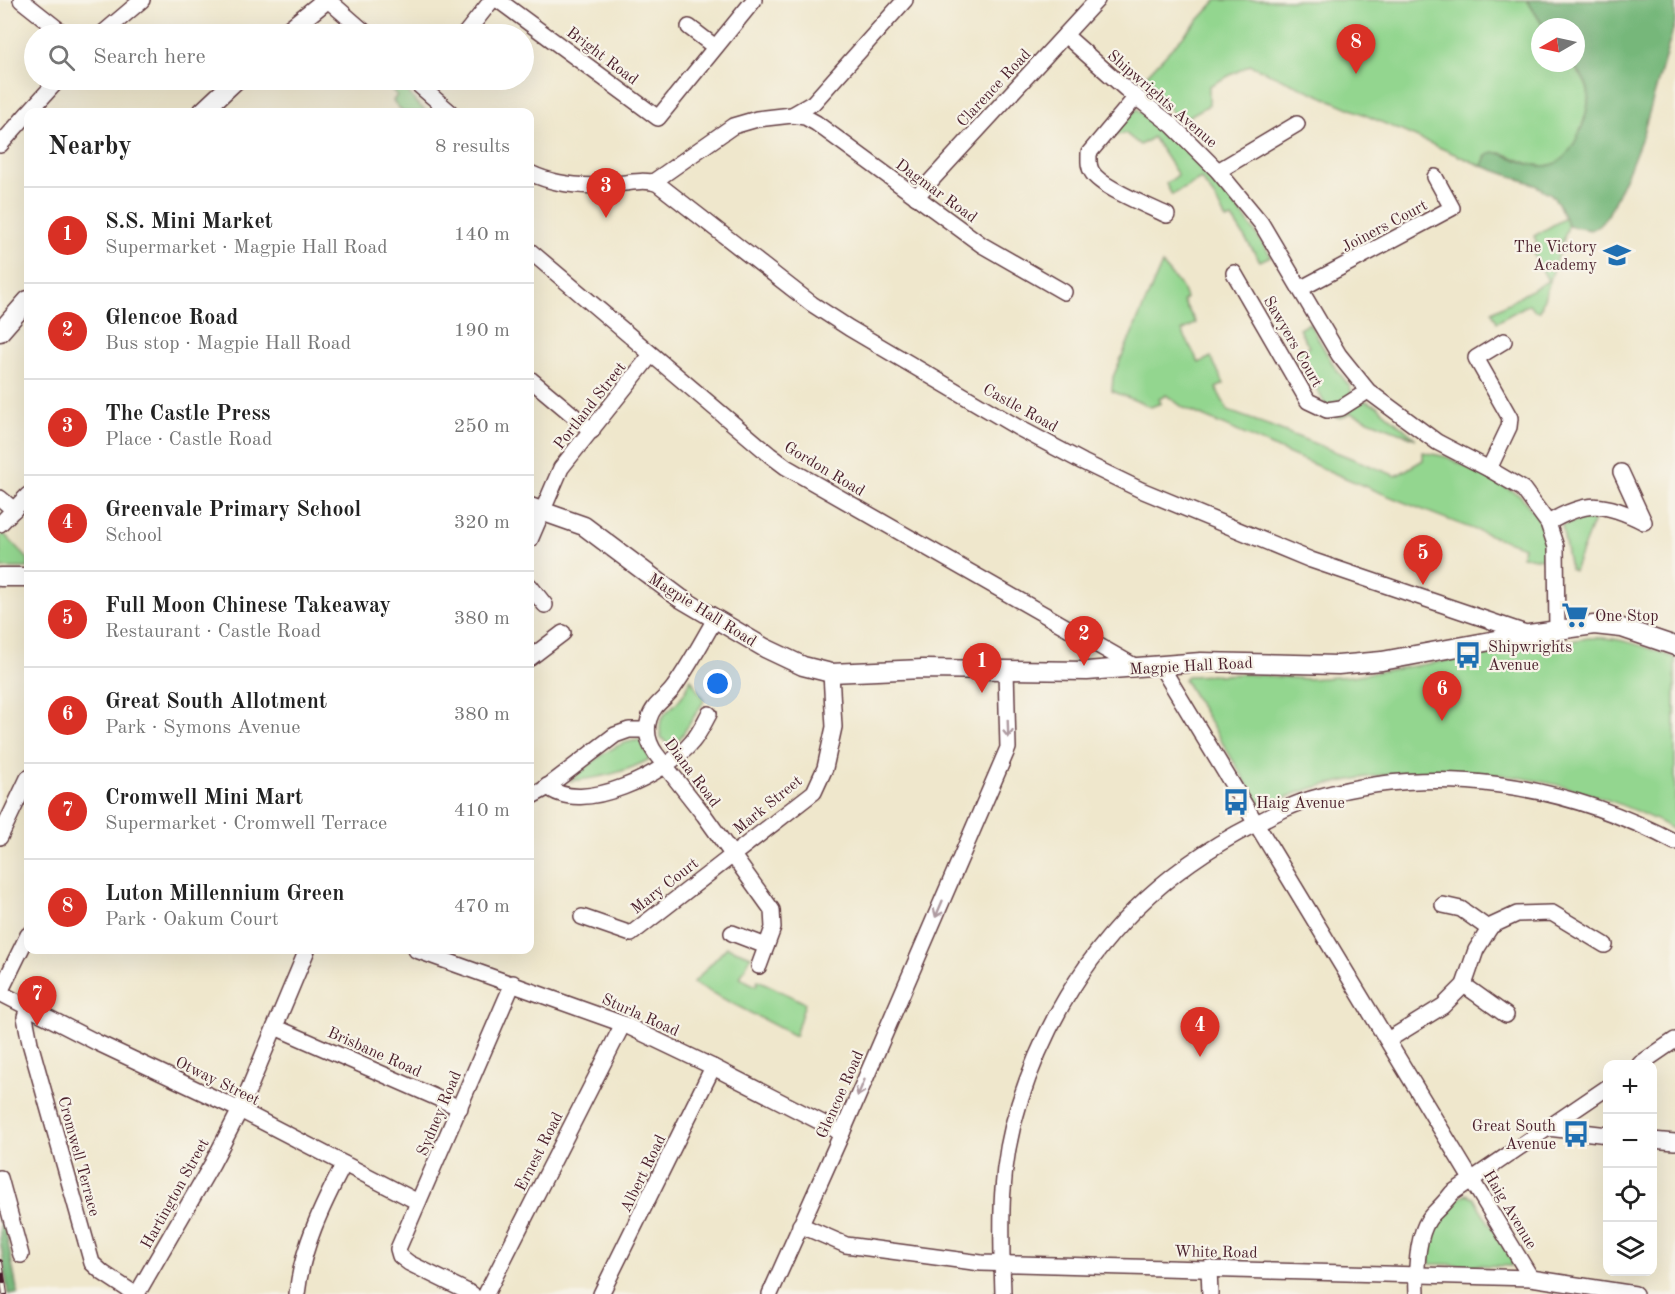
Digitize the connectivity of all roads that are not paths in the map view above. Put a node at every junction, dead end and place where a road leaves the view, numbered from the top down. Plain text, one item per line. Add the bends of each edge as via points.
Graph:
1 (21, 0) edge
2 (142, 0) edge
3 (327, 0) edge
4 (492, 0) edge
5 (498, 0) edge
6 (754, 0) edge
7 (905, 0) edge
8 (1097, 0) edge
9 (51, 24) edge
10 (114, 24) edge
11 (297, 24) edge
12 (355, 24) edge
13 (473, 24) edge
14 (531, 24) edge
15 (534, 27) edge
16 (689, 27) dead end
17 (1065, 35) junction
18 (715, 47) junction
19 (49, 90) edge
20 (225, 90) edge
21 (429, 90) edge
22 (1136, 97) junction
23 (33, 108) edge
24 (206, 108) edge
25 (446, 108) edge
26 (792, 115) junction
27 (24, 119) edge
28 (1297, 123) dead end
29 (0, 145) edge
30 (1218, 171) junction
31 (534, 174) edge
32 (1435, 177) dead end
33 (653, 182) junction
34 (916, 197) junction
35 (1167, 215) dead end
36 (534, 254) edge
37 (1234, 273) dead end
38 (1300, 289) junction
39 (1065, 291) dead end
40 (24, 305) edge
41 (0, 332) edge
42 (1504, 341) dead end
43 (651, 356) junction
44 (534, 382) edge
45 (1368, 391) junction
46 (592, 431) junction
47 (1489, 469) junction
48 (1621, 472) dead end
49 (0, 498) edge
50 (24, 499) edge
51 (535, 509) edge
52 (14, 510) junction
53 (1548, 523) junction
54 (0, 524) edge
55 (24, 576) edge
56 (0, 577) edge
57 (534, 591) edge
58 (545, 605) dead end
59 (715, 619) junction
60 (1557, 630) junction
61 (563, 633) dead end
62 (1529, 634) junction
63 (1675, 646) edge
64 (534, 655) edge
65 (1164, 664) junction
66 (1136, 667) junction
67 (1006, 670) junction
68 (831, 673) junction
69 (710, 714) dead end
70 (647, 730) junction
71 (664, 766) junction
72 (24, 786) edge
73 (547, 786) junction
74 (534, 794) edge
75 (1257, 823) junction
76 (0, 837) edge
77 (1675, 842) edge
78 (732, 855) junction
79 (1443, 905) dead end
80 (582, 917) dead end
81 (1490, 929) junction
82 (732, 933) dead end
83 (24, 943) edge
84 (1605, 945) dead end
85 (766, 946) junction
86 (305, 954) edge
87 (428, 954) edge
88 (759, 966) dead end
89 (513, 983) junction
90 (1464, 985) junction
91 (0, 992) edge
92 (28, 1007) junction
93 (1506, 1015) dead end
94 (622, 1024) junction
95 (275, 1027) junction
96 (1388, 1040) junction
97 (1675, 1040) edge
98 (1647, 1060) edge
99 (713, 1067) junction
100 (1603, 1090) edge
101 (460, 1108) junction
102 (240, 1110) junction
103 (1548, 1128) junction
104 (842, 1133) junction
105 (1603, 1134) edge
106 (1657, 1140) edge
107 (1675, 1142) edge
108 (344, 1164) junction
109 (0, 1178) edge
110 (1472, 1179) junction
111 (418, 1202) junction
112 (800, 1225) junction
113 (21, 1255) dead end
114 (1002, 1263) junction
115 (1209, 1268) junction
116 (1416, 1274) junction
117 (1531, 1278) junction
118 (442, 1279) junction
119 (136, 1294) edge
120 (297, 1294) edge
121 (436, 1294) edge
122 (472, 1294) edge
123 (486, 1294) edge
124 (601, 1294) edge
125 (770, 1294) edge
126 (1004, 1294) edge
127 (1210, 1294) edge
128 (1417, 1294) edge
129 (1635, 1294) edge

1 - 9 street
2 - 10 street
3 - 11 street
3 - 12 street
4 - 13 street
5 - 14 street, Bright Road
6 - 18 street
7 - 26 street via 813,103
8 - 17 street, Clarence Road
15 - 18 street, Bright Road via 658,118
16 - 18 street
17 - 22 street, Shipwrights Avenue
17 - 34 street, Clarence Road
19 - 23 street
20 - 24 street
21 - 25 street
22 - 30 street, Shipwrights Avenue via 1172,125
22 - 35 street via 1089,153 1088,164 1092,175 1110,188
26 - 33 street via 733,126
26 - 34 street, Dagmar Road via 816,123
27 - 29 street
28 - 30 street
30 - 38 street, Shipwrights Avenue via 1261,223
31 - 33 street via 583,185
32 - 38 street, Joiners Court via 1452,208
33 - 62 street, Castle Road via 812,304 1017,427 1083,462 1311,560
34 - 39 street, Dagmar Road via 982,245
36 - 43 street, Gordon Road
37 - 45 street, Sawyers Court via 1308,401 1327,410 1341,408
38 - 45 street, Shipwrights Avenue via 1339,355
40 - 41 street
42 - 47 street via 1476,358 1510,418
43 - 46 street, Portland Street
43 - 66 street, Gordon Road via 786,467
44 - 46 street
45 - 47 street, Shipwrights Avenue via 1437,442
46 - 51 street, Portland Street via 561,468
47 - 53 street, Shipwrights Avenue via 1522,489
48 - 53 street via 1644,522 1617,509 1588,507 1568,511
49 - 52 street
50 - 52 street
51 - 59 street, Magpie Hall Road via 584,526 680,598
52 - 54 street
53 - 60 street, Shipwrights Avenue via 1556,547
55 - 56 street
57 - 58 street
59 - 68 street, Magpie Hall Road via 794,663
59 - 70 street, Diana Road via 674,687 654,708
60 - 62 street, Magpie Hall Road
60 - 63 street, Magpie Hall Road via 1607,625
61 - 64 street
62 - 65 street, Magpie Hall Road via 1351,664 1226,661
65 - 66 street, Magpie Hall Road
65 - 75 street, Haig Avenue via 1166,674
66 - 67 street, Magpie Hall Road
67 - 68 street, Magpie Hall Road
67 -> 104 street, Glencoe Road via 1008,748
68 - 78 street, Mark Street via 834,726 825,768 814,792
69 - 71 street via 692,743
70 - 71 street, Diana Road via 650,744
70 - 73 street via 615,735
71 - 73 street via 623,787 592,795 563,796
71 - 78 street, Diana Road
72 - 76 street
73 - 74 street
75 - 77 street via 1294,804 1324,795 1400,782 1461,781 1523,787 1576,800
75 - 96 street, Haig Avenue
75 - 114 street via 1227,838 1155,891 1108,936 1070,990 1044,1037 1019,1104 1003,1178
78 - 80 street, Mary Court via 631,934
78 - 85 street, Diana Road via 772,910 773,928
79 - 81 street via 1461,909
81 - 84 street via 1517,914 1552,913
81 - 90 street via 1476,950
82 - 85 street
83 - 91 street
85 - 88 street, Diana Road
86 - 95 street, Hartington Street
87 - 89 street, Sturla Road
89 - 94 street, Sturla Road
89 - 101 street, Sydney Road
90 - 93 street
90 - 96 street via 1443,1006
91 - 92 street, Otway Street
92 - 102 street, Otway Street
92 - 119 street, Cromwell Terrace via 25,1019 30,1043 92,1263
94 - 99 street, Sturla Road
94 - 123 street, Ernest Road
95 - 101 street, Brisbane Road
95 - 102 street, Hartington Street
96 - 110 street, Haig Avenue
97 - 98 street
99 - 104 street, Sturla Road
99 - 124 street, Albert Road
100 - 103 street
101 - 111 street, Sydney Road
102 - 108 street, Otway Street
102 - 119 street, Hartington Street
103 - 105 street
103 - 110 street
104 - 112 street, Glencoe Road
106 - 107 street
108 - 111 street, Otway Street
108 - 120 street via 317,1216 301,1264
109 - 113 street
110 - 116 street via 1452,1193 1431,1216 1418,1250
110 - 117 street, Haig Avenue
111 - 118 street, Sydney Road via 398,1249 400,1256
112 - 114 street, White Road via 854,1247
112 - 125 street, Glencoe Road
114 - 115 street, White Road
114 - 126 street
115 - 116 street, White Road
115 - 127 street
116 - 117 street, White Road
116 - 128 street
117 - 129 street, White Road
118 - 121 street
118 - 122 street

